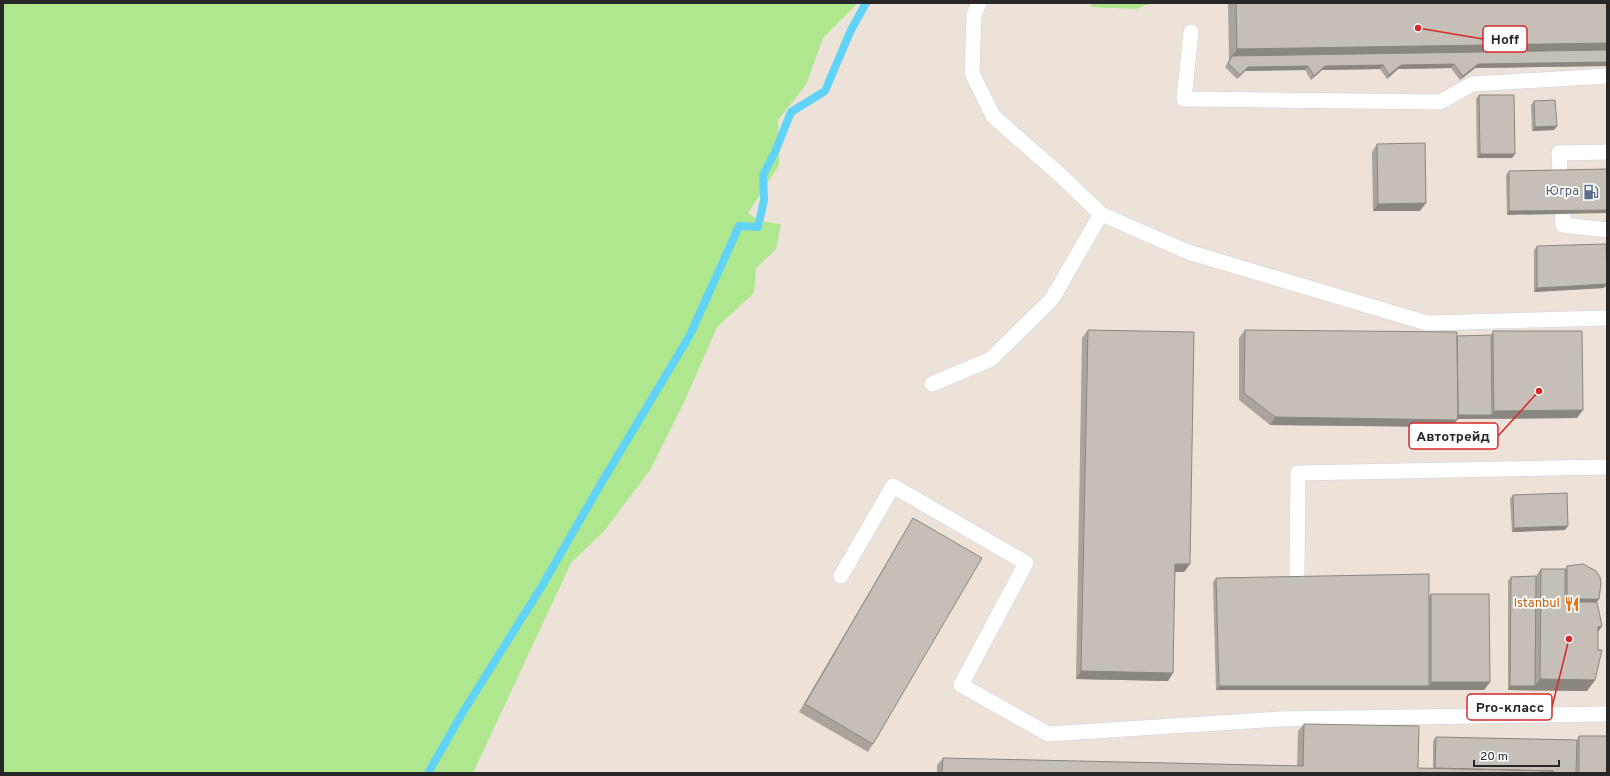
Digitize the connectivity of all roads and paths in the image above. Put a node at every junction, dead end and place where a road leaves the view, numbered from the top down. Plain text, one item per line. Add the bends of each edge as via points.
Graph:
1 (979, 3) edge
2 (1191, 32) dead end
3 (1607, 76) edge
4 (1607, 152) edge
5 (1101, 214) junction
6 (1607, 230) edge
7 (1607, 318) edge
8 (932, 384) dead end
9 (1607, 467) edge
10 (1297, 572) dead end
11 (841, 576) dead end
12 (1607, 714) edge

1 - 5 lane via 974,15 972,73 993,116
2 - 3 lane via 1184,99 1440,102 1472,84
4 - 6 lane via 1559,153 1563,225
5 - 7 lane via 1188,252 1427,323
5 - 8 lane via 1052,299 991,359
9 - 10 lane via 1298,473
11 - 12 lane via 893,486 1026,563 961,686 1048,734 1280,719

